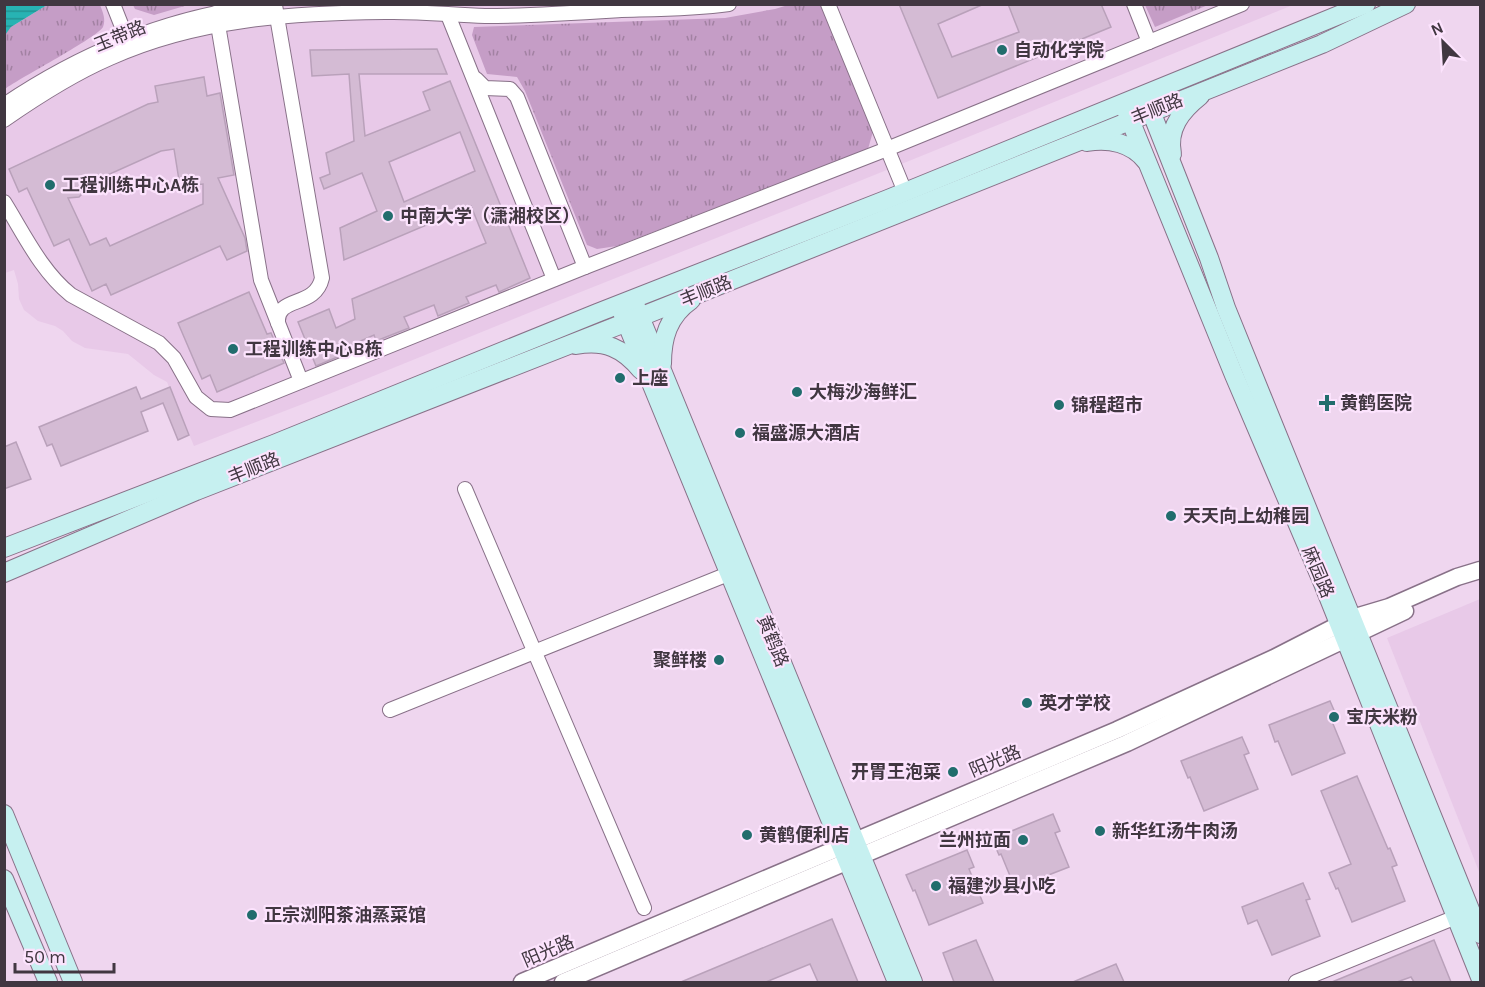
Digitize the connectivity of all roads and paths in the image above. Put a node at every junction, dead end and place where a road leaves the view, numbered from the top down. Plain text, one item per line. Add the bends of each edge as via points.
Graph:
1 (113, 4) edge
2 (121, 4) edge
3 (729, 4) edge
4 (828, 4) edge
5 (1134, 4) edge
6 (1242, 4) edge
7 (1366, 4) edge
8 (1406, 4) edge
9 (276, 8) edge
10 (448, 15) junction
11 (217, 19) junction
12 (1149, 42) junction
13 (132, 43) junction
14 (473, 75) junction
15 (1214, 87) junction
16 (496, 88) junction
17 (1144, 94) junction
18 (4, 105) edge
19 (486, 108) junction
20 (1127, 111) junction
21 (1151, 111) junction
22 (4, 120) edge
23 (887, 149) junction
24 (1059, 149) junction
25 (1150, 168) junction
26 (1176, 175) junction
27 (905, 192) junction
28 (4, 202) edge
29 (585, 267) junction
30 (554, 279) junction
31 (708, 290) junction
32 (265, 292) junction
33 (626, 302) junction
34 (290, 304) junction
35 (633, 320) junction
36 (278, 323) junction
37 (554, 350) junction
38 (302, 381) junction
39 (663, 391) junction
40 (465, 489) dead end
41 (4, 548) edge
42 (1480, 570) edge
43 (736, 571) junction
44 (4, 573) edge
45 (1480, 578) edge
46 (1349, 629) junction
47 (534, 651) junction
48 (390, 710) dead end
49 (4, 814) edge
50 (851, 852) junction
51 (4, 879) edge
52 (644, 908) dead end
53 (1456, 917) junction
54 (1480, 934) edge
55 (1480, 977) edge
56 (48, 982) edge
57 (73, 982) edge
58 (522, 982) edge
59 (563, 982) edge
60 (897, 982) edge
61 (913, 982) edge
62 (1296, 982) edge

1 - 13 street
2 - 13 street
3 - 10 street, 玉带路 via 547,15
4 - 23 street
5 - 12 street
6 - 12 street
7 - 17 main road
8 - 15 main road, 丰顺路 via 1322,44
9 - 10 street, 玉带路
9 - 11 street, 玉带路
9 - 34 street via 322,278 315,293
10 - 14 street
11 - 13 street, 玉带路
11 - 32 street
12 - 23 street
13 - 18 street via 82,58
13 - 22 street, 玉带路
14 - 16 street via 485,88
14 - 19 street
15 - 21 main road, 丰顺路
15 - 26 main road via 1193,101 1175,123 1171,149
16 - 19 street via 485,97
16 - 29 street via 510,89 517,97
17 - 20 main road
17 - 21 main road
19 - 30 street
20 - 21 main road, 丰顺路
20 - 24 main road, 丰顺路
20 - 25 main road, 麻园路
20 - 27 main road
21 - 26 main road
23 - 27 street
23 - 29 street
24 - 25 main road via 1096,140 1115,142 1139,153
24 - 31 main road, 丰顺路
25 - 46 main road, 麻园路 via 1234,375
26 - 46 main road
27 - 33 main road
28 - 38 street via 59,285 167,350 196,397 211,408 240,407
29 - 30 street
30 - 38 street
31 - 35 main road, 丰顺路
31 - 39 main road via 676,314 666,329 662,345
32 - 34 street via 276,303
32 - 36 street
33 - 35 main road, 黄鹤路
33 - 41 main road
34 - 36 street via 278,314
35 - 37 main road, 丰顺路
35 - 39 main road, 黄鹤路
36 - 38 street
37 - 39 main road via 586,344 613,347 625,352
37 - 44 main road, 丰顺路
39 - 43 main road, 黄鹤路
40 - 47 street
42 - 46 street, 阳光路 via 1389,607
43 - 47 street
43 - 50 main road, 黄鹤路
45 - 46 street, 阳光路 via 1394,616
46 - 50 street, 阳光路 via 1127,743
46 - 53 main road, 麻园路
46 - 54 main road
47 - 48 street
47 - 52 street
49 - 57 main road
50 - 58 street, 阳光路
50 - 59 street, 阳光路
50 - 60 main road
50 - 61 main road, 黄鹤路
51 - 56 main road
53 - 55 main road, 麻园路
53 - 62 street

